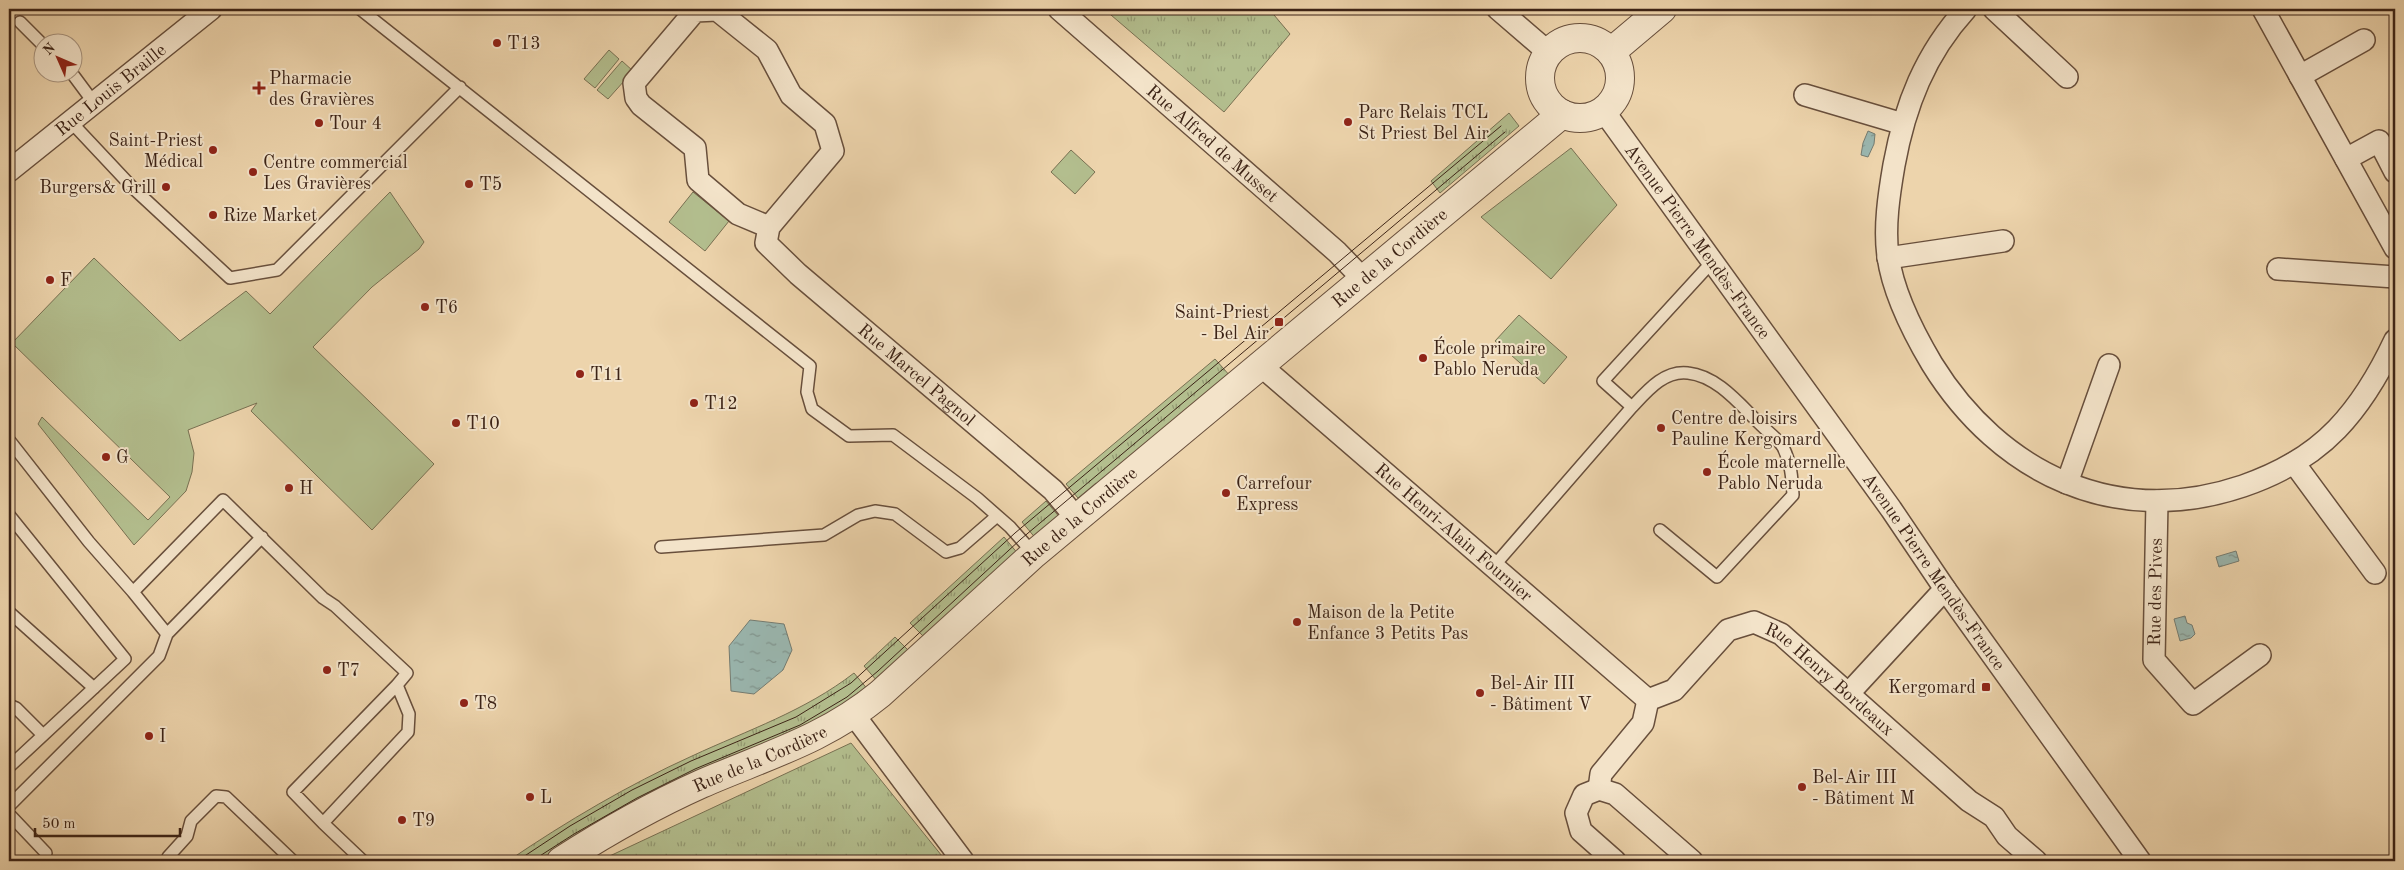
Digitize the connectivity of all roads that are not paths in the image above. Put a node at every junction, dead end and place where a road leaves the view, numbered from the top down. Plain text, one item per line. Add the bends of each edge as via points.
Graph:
1 (211, 9) edge
2 (360, 9) edge
3 (1059, 9) edge
4 (1498, 9) edge
5 (1662, 9) edge
6 (1966, 9) edge
7 (1994, 9) edge
8 (2263, 9) edge
9 (20, 22) dead end
10 (32, 34) edge
11 (2364, 40) dead end
12 (1548, 52) junction
13 (1611, 52) junction
14 (2300, 76) junction
15 (2067, 77) dead end
16 (78, 82) edge
17 (460, 88) junction
18 (1805, 95) dead end
19 (94, 103) junction
20 (1603, 110) junction
21 (1562, 114) junction
22 (71, 122) junction
23 (1903, 124) junction
24 (2346, 159) junction
25 (9, 171) edge
26 (2395, 172) edge
27 (769, 227) junction
28 (2004, 240) dead end
29 (2395, 248) edge
30 (1888, 258) junction
31 (1712, 262) junction
32 (2278, 269) dead end
33 (2395, 277) edge
34 (1363, 279) junction
35 (2395, 340) edge
36 (1260, 365) junction
37 (2109, 365) dead end
38 (1632, 407) junction
39 (9, 440) edge
40 (2294, 463) junction
41 (2067, 483) junction
42 (2156, 501) junction
43 (9, 515) edge
44 (997, 516) junction
45 (1077, 519) junction
46 (1660, 530) dead end
47 (262, 537) junction
48 (661, 546) dead end
49 (1034, 554) junction
50 (1493, 567) junction
51 (2375, 573) dead end
52 (1945, 589) junction
53 (133, 592) junction
54 (9, 612) edge
55 (167, 634) junction
56 (2260, 655) dead end
57 (397, 685) junction
58 (94, 688) junction
59 (1849, 693) junction
60 (1648, 700) junction
61 (9, 705) edge
62 (854, 714) junction
63 (43, 735) junction
64 (9, 767) edge
65 (1599, 789) junction
66 (9, 806) edge
67 (9, 814) edge
68 (323, 823) junction
69 (46, 853) dead end
70 (168, 861) edge
71 (293, 861) edge
72 (363, 861) edge
73 (561, 861) edge
74 (963, 861) edge
75 (1615, 861) edge
76 (1692, 861) edge
77 (2036, 861) edge
78 (2140, 861) edge

1 - 19 street, Rue Louis Braille
2 - 17 lane
3 - 34 street, Rue Alfred de Musset via 1337,252
4 - 12 street
5 - 13 street
6 - 23 street via 1933,50 1913,92
7 - 15 street
8 - 14 street
9 - 10 lane
11 - 14 street
12 - 13 street via 1562,42 1587,38
12 - 21 street via 1539,76 1550,106
13 - 20 street via 1620,72 1617,93
14 - 24 street
16 - 19 lane
17 - 22 lane via 277,270 230,278 133,188
17 - 44 lane via 810,366 807,392 812,408 848,436 893,435
18 - 23 street
19 - 22 street, Rue Louis Braille
20 - 21 street via 1580,118
20 - 31 street, Avenue Pierre Mendès-France
21 - 34 street, Rue de la Cordière
22 - 25 street, Rue Louis Braille
23 - 30 street via 1890,188
24 - 26 street via 2378,141
24 - 29 street
27 - 27 street via 833,151 825,124 791,95 767,50 717,10 695,12 634,83 636,98 695,148 698,180 738,214
27 - 45 street, Rue Marcel Pagnol via 766,243 777,255 1052,490
28 - 30 street
30 - 41 street via 1897,291 1919,341 1950,393 1987,433 2023,460
31 - 38 lane via 1603,381
31 - 52 street, Avenue Pierre Mendès-France
32 - 33 street
34 - 36 street, Rue de la Cordière
35 - 40 street via 2377,376 2354,409 2336,430
36 - 45 street, Rue de la Cordière
36 - 50 street, Rue Henri-Alain Fournier
37 - 41 street
38 - 46 lane via 1650,387 1666,376 1688,372 1705,378 1725,391 1782,445 1791,466 1793,495 1717,577
38 - 50 lane
39 - 53 lane
40 - 42 street via 2271,476 2224,492 2185,500
40 - 51 street
41 - 42 street via 2121,498
42 - 56 street, Rue des Pives via 2154,660 2193,704
43 - 58 lane via 125,659
44 - 48 lane via 960,548 946,552 895,514 875,511 858,515 824,535
44 - 49 lane
45 - 49 street, Rue de la Cordière
47 - 53 lane via 223,500
47 - 55 lane
47 - 57 lane via 323,598 407,673
49 - 62 street, Rue de la Cordière
50 - 60 street, Rue Henri-Alain Fournier
52 - 59 street
52 - 78 street, Avenue Pierre Mendès-France
53 - 55 lane
54 - 58 lane
55 - 66 lane via 159,656
57 - 68 lane via 409,714 408,732
57 - 68 lane via 292,792
58 - 63 lane
59 - 60 street, Rue Henry Bordeaux via 1781,634 1754,622 1728,630 1674,690
59 - 77 street, Rue Henry Bordeaux via 1969,801 1994,818 2007,836
60 - 65 street via 1642,722 1601,774
61 - 63 lane
62 - 73 street, Rue de la Cordière via 810,740 664,802
62 - 74 street
63 - 64 lane
65 - 75 street via 1584,795 1576,813 1582,831
65 - 76 street via 1616,794
67 - 69 lane
68 - 72 lane
70 - 71 lane via 187,836 191,821 216,796 226,797

